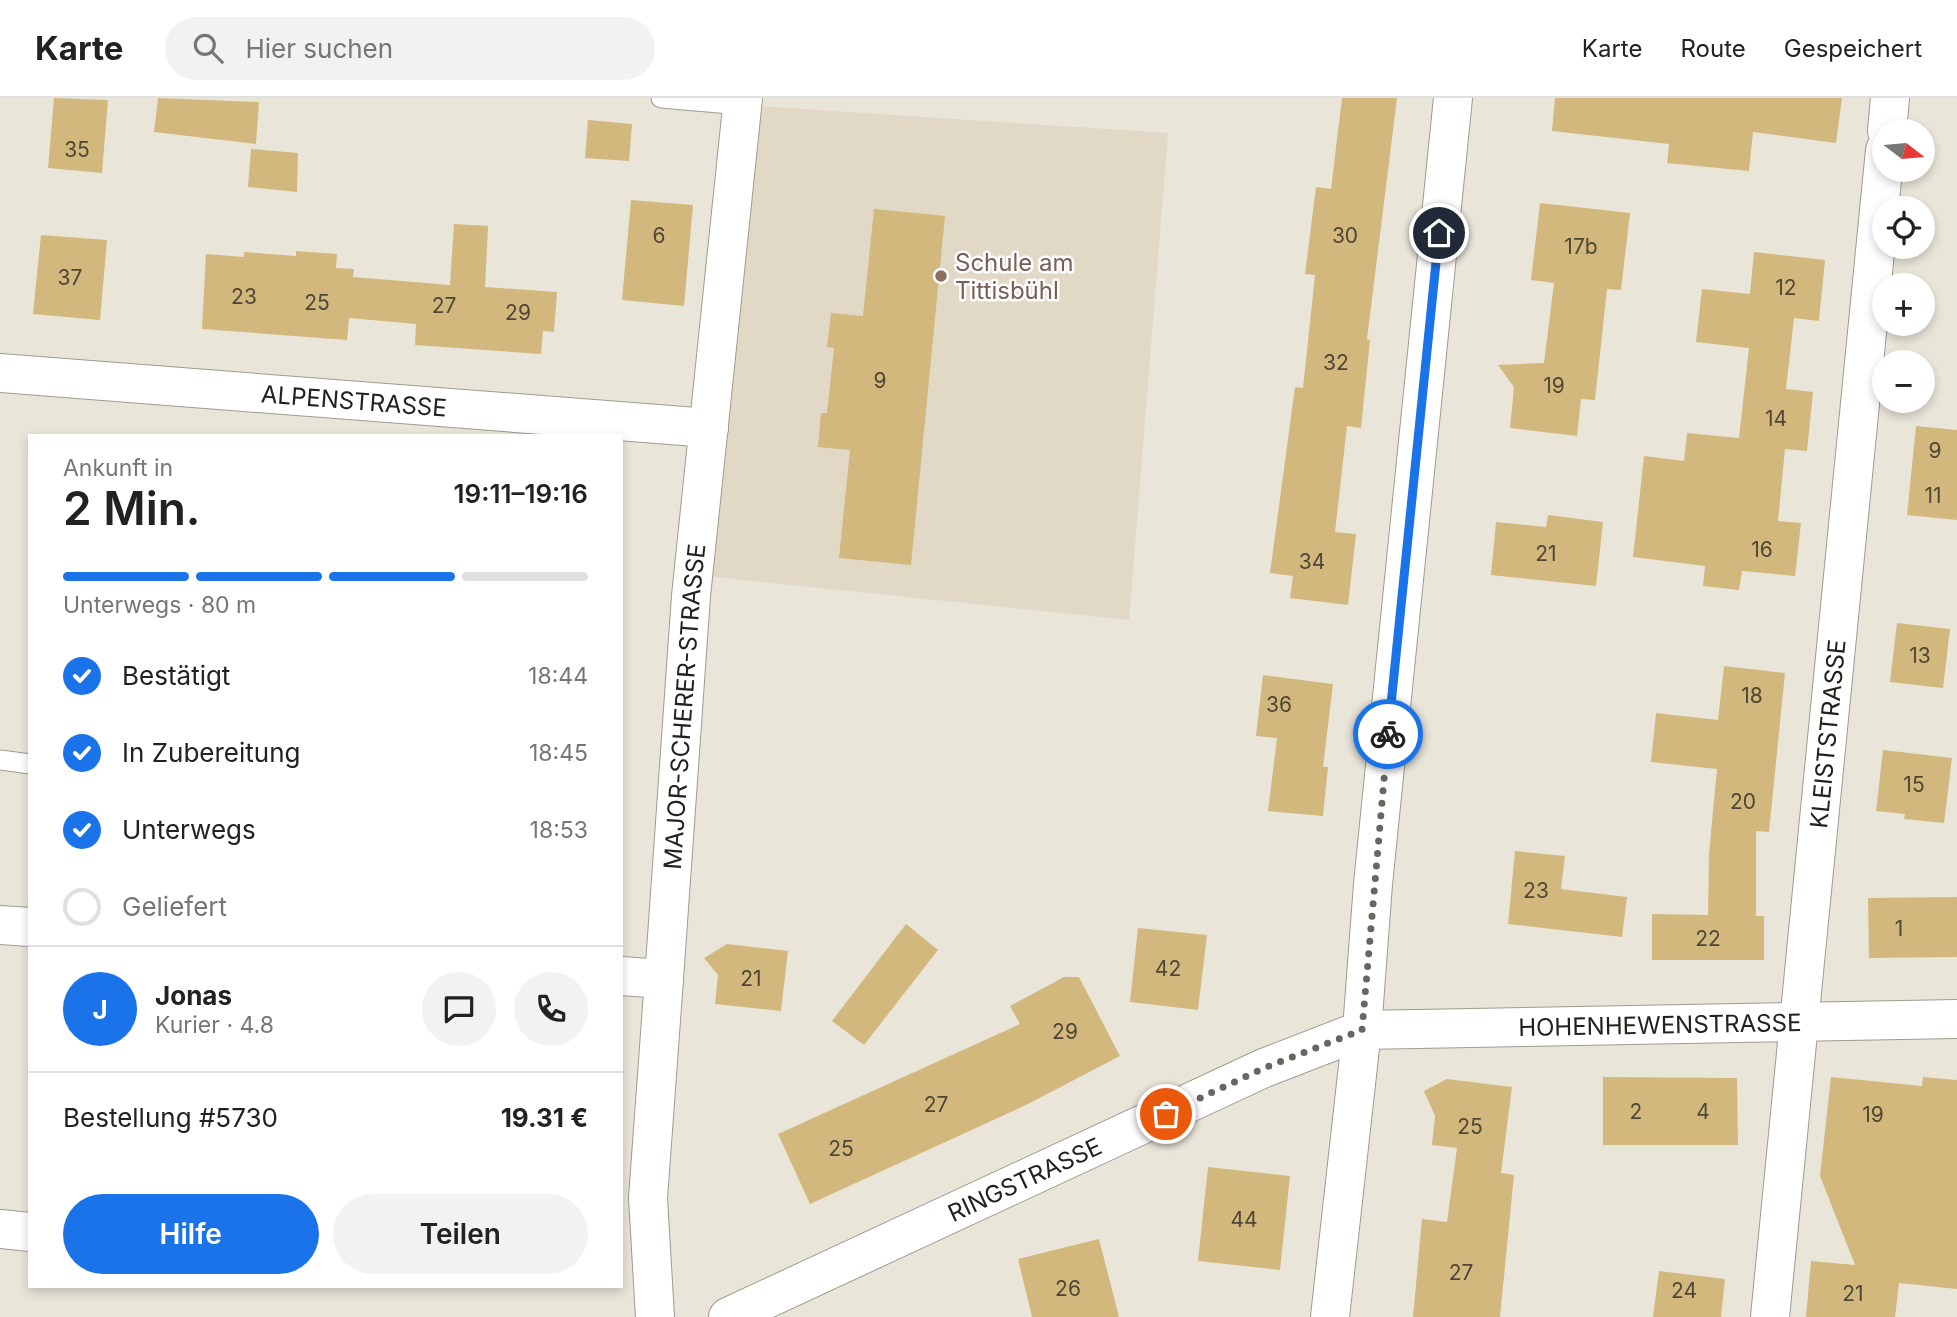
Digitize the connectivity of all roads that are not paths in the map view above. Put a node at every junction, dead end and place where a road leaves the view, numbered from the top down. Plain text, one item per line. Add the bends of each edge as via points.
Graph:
1 (661, 98) edge
2 (1453, 98) edge
3 (1890, 98) edge
4 (743, 101) edge
5 (1887, 119) edge
6 (1882, 182) edge
7 (0, 373) edge
8 (709, 428) junction
9 (0, 760) edge
10 (28, 764) edge
11 (0, 925) edge
12 (28, 927) edge
13 (623, 976) edge
14 (664, 979) junction
15 (1957, 1019) edge
16 (1802, 1020) junction
17 (1362, 1030) junction
18 (0, 1228) edge
19 (28, 1232) edge
20 (655, 1317) edge
21 (728, 1317) edge
22 (1330, 1317) edge
23 (1770, 1317) edge

1 - 4 lane
2 - 17 street
3 - 5 street
4 - 8 street, MAJOR-SCHERER-STRASSE
6 - 16 street, KLEISTSTRASSE
7 - 8 street, ALPENSTRASSE
8 - 14 street, MAJOR-SCHERER-STRASSE via 691,596
9 - 10 lane
11 - 12 street
13 - 14 street
14 - 20 street, MAJOR-SCHERER-STRASSE via 648,1198
15 - 16 street, HOHENHEWENSTRASSE
16 - 17 street, HOHENHEWENSTRASSE
16 - 23 street, KLEISTSTRASSE
17 - 21 street, RINGSTRASSE via 1264,1068
17 - 22 street
18 - 19 street

